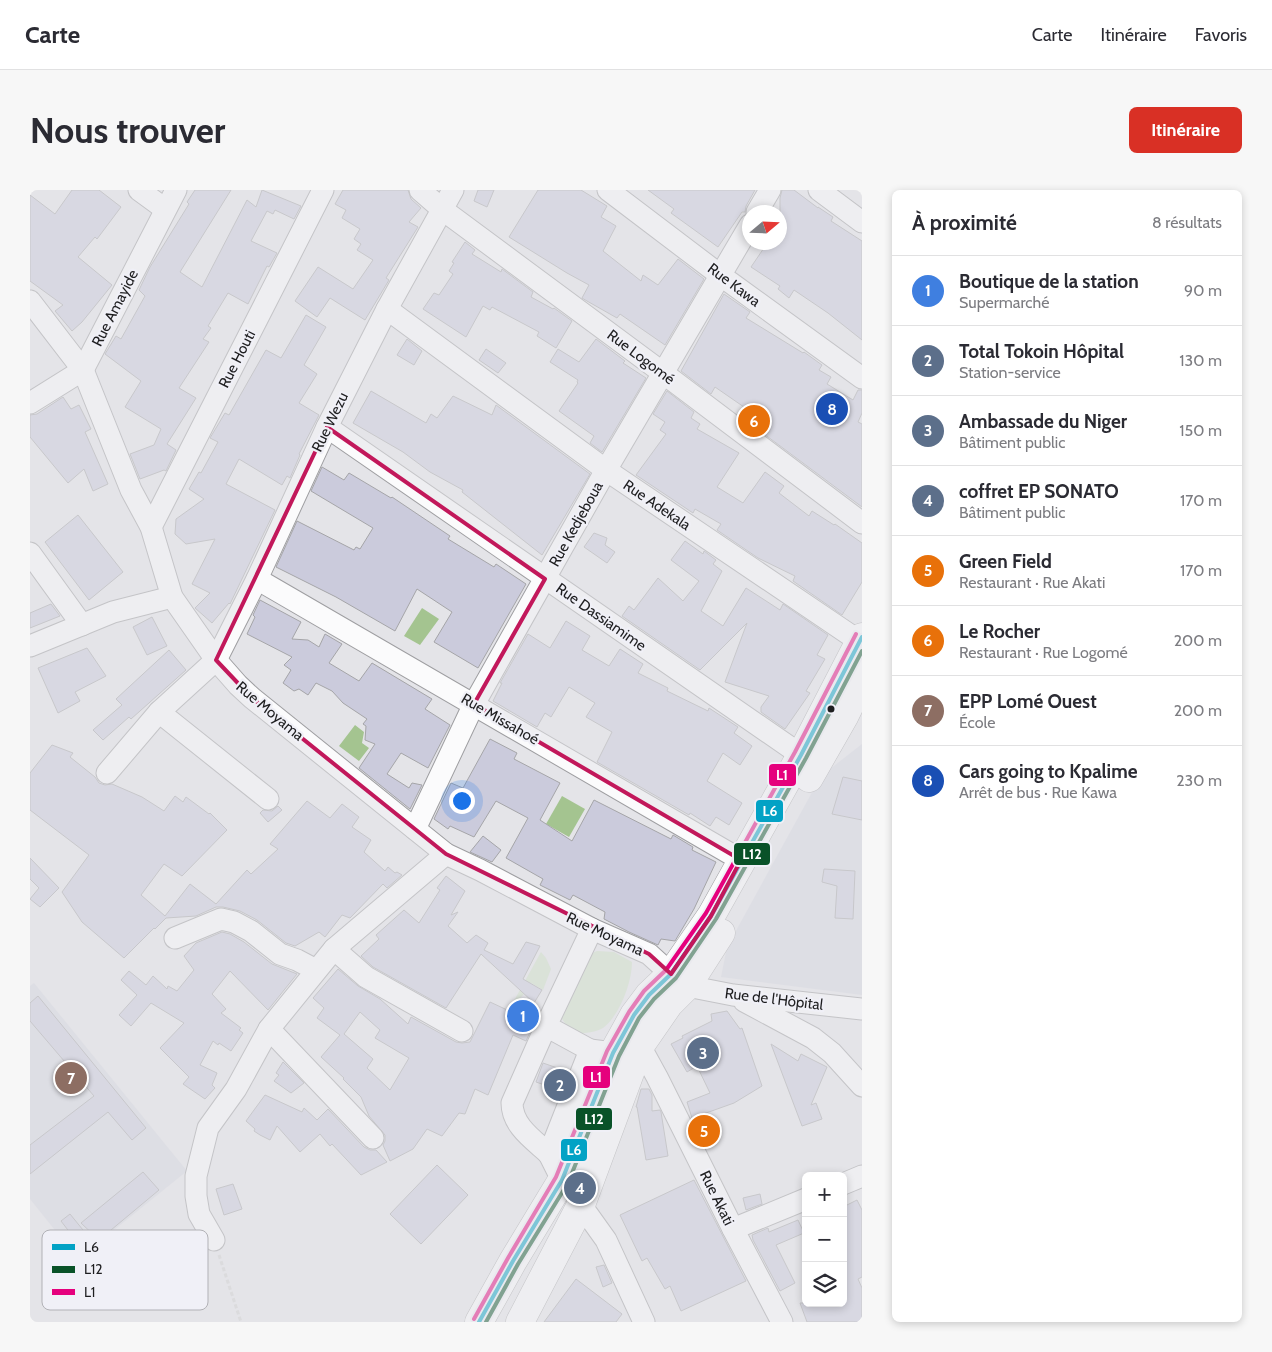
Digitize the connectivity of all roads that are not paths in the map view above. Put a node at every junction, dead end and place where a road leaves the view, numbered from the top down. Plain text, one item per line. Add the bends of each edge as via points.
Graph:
1 (139, 190) edge
2 (176, 190) edge
3 (323, 190) edge
4 (420, 190) edge
5 (453, 190) edge
6 (608, 190) edge
7 (770, 190) edge
8 (819, 190) edge
9 (761, 205) edge
10 (165, 209) junction
11 (443, 210) junction
12 (862, 222) edge
13 (742, 238) edge
14 (720, 275) junction
15 (30, 301) edge
16 (386, 309) junction
17 (83, 370) junction
18 (663, 373) junction
19 (862, 378) edge
20 (30, 403) edge
21 (327, 427) junction
22 (606, 470) junction
23 (862, 523) edge
24 (151, 528) junction
25 (30, 553) edge
26 (257, 579) junction
27 (545, 579) junction
28 (172, 597) junction
29 (82, 625) junction
30 (861, 640) edge
31 (30, 646) edge
32 (216, 660) junction
33 (862, 680) edge
34 (474, 704) junction
35 (160, 712) junction
36 (801, 755) junction
37 (107, 773) dead end
38 (268, 799) dead end
39 (415, 829) junction
40 (446, 854) junction
41 (741, 860) junction
42 (592, 929) junction
43 (175, 938) dead end
44 (334, 949) junction
45 (316, 970) junction
46 (679, 980) junction
47 (733, 995) junction
48 (862, 1009) edge
49 (546, 1026) junction
50 (269, 1029) junction
51 (462, 1031) dead end
52 (640, 1046) junction
53 (602, 1052) junction
54 (862, 1086) edge
55 (373, 1138) dead end
56 (549, 1154) junction
57 (862, 1176) edge
58 (562, 1180) junction
59 (847, 1182) edge
60 (802, 1201) edge
61 (581, 1205) junction
62 (733, 1229) junction
63 (214, 1240) road end
64 (479, 1322) edge
65 (520, 1322) edge
66 (644, 1322) edge
67 (782, 1322) edge

1 - 10 street
2 - 10 street, Rue Amayide
3 - 24 street, Rue Houti
4 - 11 street, Rue Logomé
5 - 11 street, Rue Wezu
6 - 14 street, Rue Kawa
7 - 9 street
8 - 12 street
10 - 17 street, Rue Amayide
11 - 16 street, Rue Wezu
11 - 18 street, Rue Logomé
13 - 14 street, Rue Kedjeboua
14 - 18 street, Rue Kedjeboua
14 - 19 street, Rue Kawa
15 - 17 street, Rue Moyama
16 - 21 street, Rue Wezu
16 - 22 street, Rue Adekala
17 - 20 street
17 - 24 street, Rue Moyama via 131,490
18 - 22 street, Rue Kedjeboua
18 - 23 street, Rue Logomé
21 - 26 street, Rue Wezu
21 - 27 street, Rue Dassiamime
22 - 27 street, Rue Kedjeboua
22 - 30 street, Rue Adekala
24 - 28 street, Rue Moyama
25 - 29 street
26 - 32 street, Rue Wezu
26 - 34 street, Rue Missahoé
27 - 34 street, Rue Kedjeboua
27 - 36 street, Rue Dassiamime
28 - 29 street via 113,612
28 - 32 street, Rue Moyama
29 - 31 street
30 - 36 highway
32 - 35 street
32 - 39 street, Rue Moyama via 252,698
33 - 46 highway via 845,716 726,925
34 - 39 street, Rue Kedjeboua
34 - 41 street, Rue Missahoé
35 - 37 street
35 - 38 street
36 - 41 highway
39 - 40 street, Rue Moyama
40 - 42 street, Rue Moyama
40 - 44 street
41 - 46 highway
42 - 46 street, Rue Moyama via 649,954
42 - 49 street
43 - 45 street via 221,919 234,922 280,954
44 - 45 street
44 - 51 street via 366,976
45 - 50 street
46 - 47 street, Rue de l'Hôpital
46 - 52 highway via 669,1004
46 - 53 highway via 649,995
47 - 48 street, Rue de l'Hôpital
47 - 54 street via 813,1038 832,1053
49 - 53 street
49 - 56 street via 512,1103 512,1110 516,1122
50 - 55 street
50 - 63 street via 236,1089 208,1128 196,1176 196,1196 199,1214
52 - 61 highway
52 - 62 street, Rue Akati
53 - 56 street
53 - 58 highway
56 - 58 street
57 - 59 street
58 - 64 highway
60 - 62 street
61 - 65 highway
61 - 66 street via 606,1240
62 - 67 street, Rue Akati

